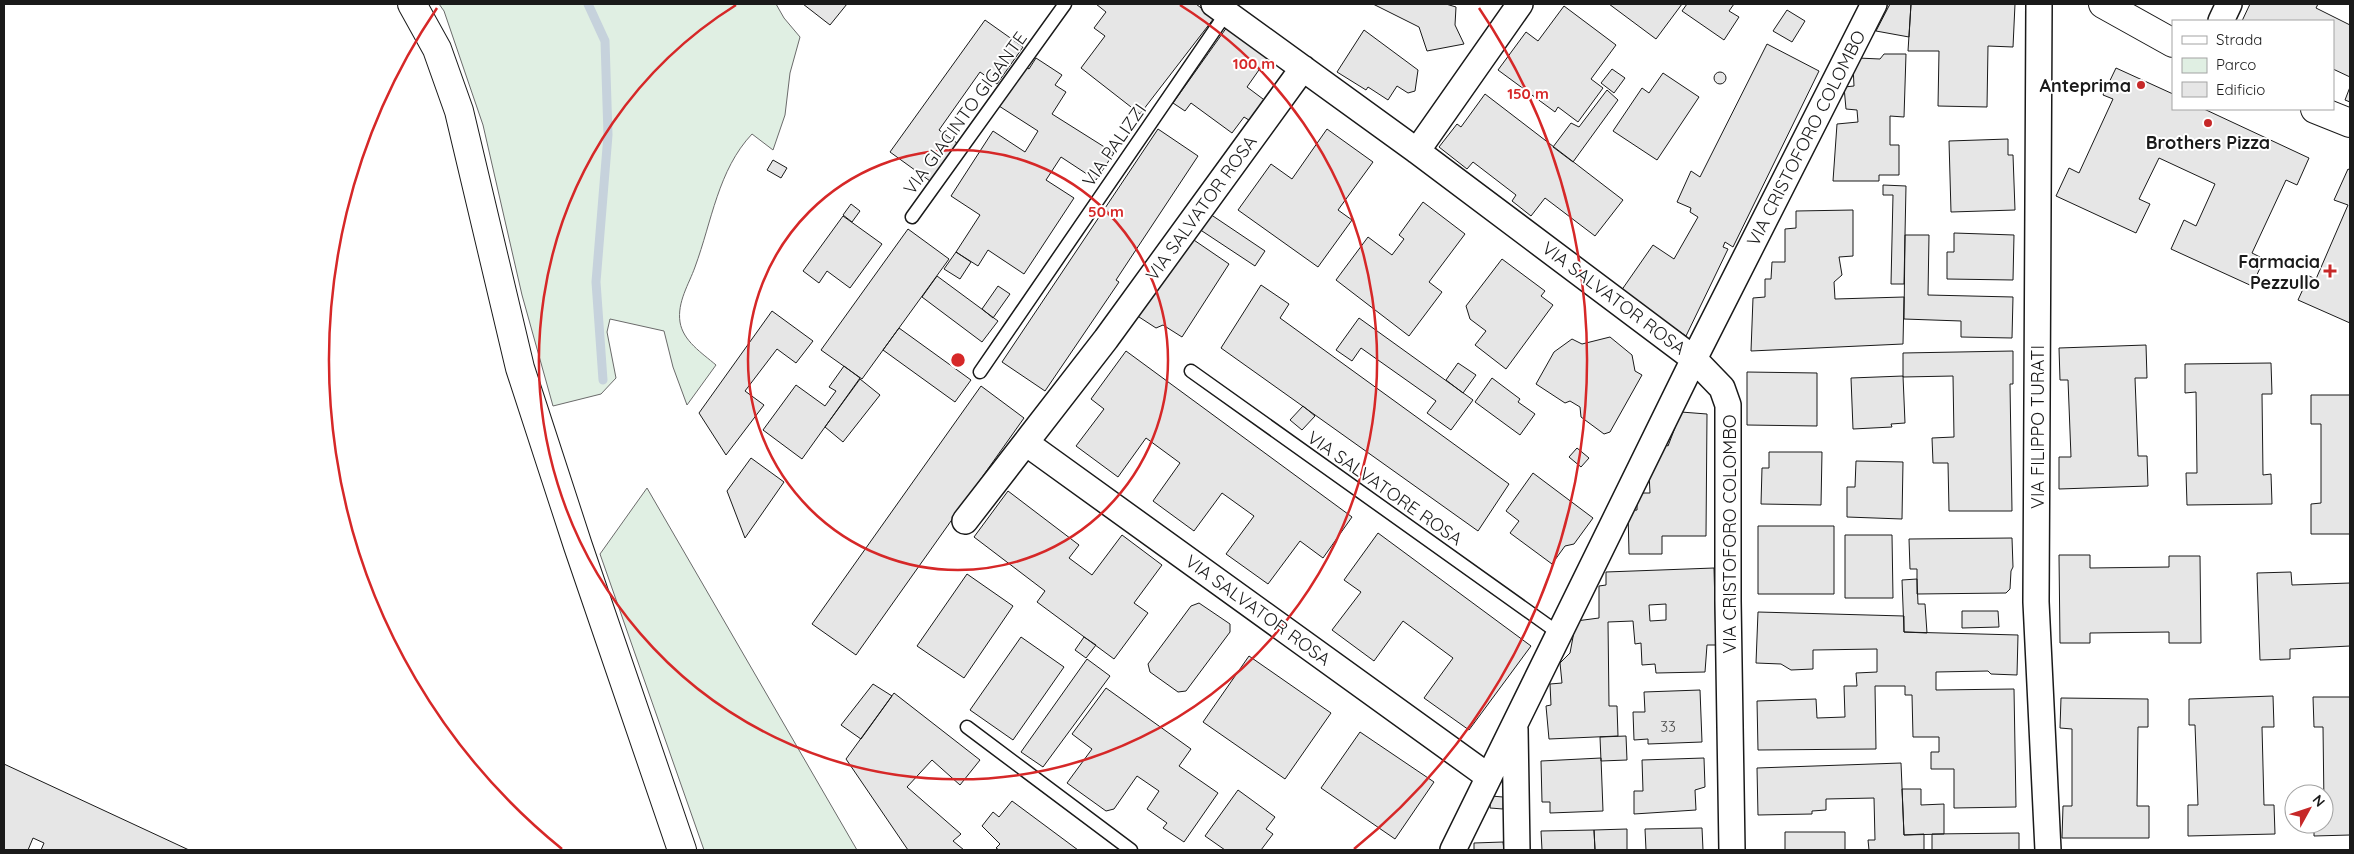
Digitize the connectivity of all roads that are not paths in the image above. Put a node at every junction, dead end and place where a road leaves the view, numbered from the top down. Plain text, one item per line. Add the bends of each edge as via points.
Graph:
1 (412, 4) edge
2 (1064, 4) edge
3 (1520, 4) edge
4 (1874, 4) edge
5 (2038, 4) edge
6 (2103, 4) edge
7 (2229, 4) edge
8 (1221, 8) edge
9 (2221, 20) edge
10 (2172, 42) edge
11 (1303, 68) junction
12 (2318, 110) edge
13 (2350, 123) edge
14 (1418, 151) junction
15 (912, 217) dead end
16 (1694, 359) junction
17 (1191, 371) dead end
18 (980, 372) dead end
19 (1026, 443) junction
20 (966, 521) dead end
21 (1560, 634) junction
22 (1515, 724) junction
23 (967, 726) dead end
24 (1489, 777) junction
25 (682, 850) edge
26 (1131, 850) edge
27 (1453, 850) edge
28 (1517, 850) edge
29 (1732, 850) edge
30 (2048, 850) edge

1 - 25 street via 437,49 459,110 520,368
2 - 15 lane, VIA GIACINTO GIGANTE
3 - 14 street
4 - 16 street, VIA CRISTOFORO COLOMBO
5 - 30 street, VIA FILIPPO TURATI via 2036,602
6 - 10 street
7 - 9 street
8 - 11 street, VIA SALVATOR ROSA
8 - 18 lane, VIA PALIZZI
11 - 14 street, VIA SALVATOR ROSA
11 - 19 street, VIA SALVATOR ROSA via 1106,339
12 - 13 street
14 - 16 street, VIA SALVATOR ROSA
16 - 21 street, VIA SALVATOR ROSA
16 - 29 street, VIA CRISTOFORO COLOMBO via 1722,388 1728,405
17 - 21 lane, VIA SALVATORE ROSA
19 - 20 street, VIA SALVATOR ROSA
19 - 24 street, VIA SALVATOR ROSA
21 - 22 street, VIA SALVATOR ROSA
22 - 24 street, VIA SALVATOR ROSA
22 - 28 street
23 - 26 lane
24 - 27 street, VIA SALVATOR ROSA

